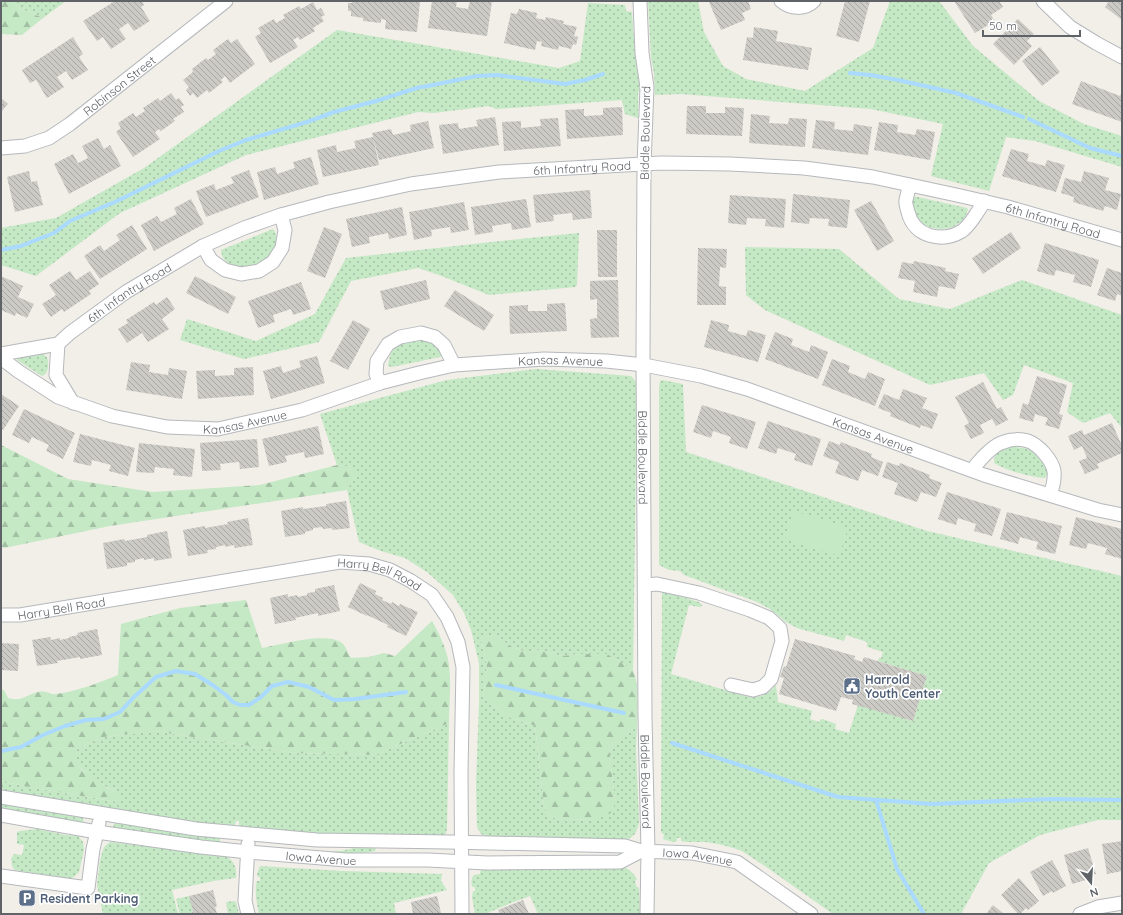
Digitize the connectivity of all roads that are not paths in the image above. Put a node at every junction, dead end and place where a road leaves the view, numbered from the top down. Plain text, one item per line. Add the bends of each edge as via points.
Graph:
1 (226, 1) edge
2 (640, 1) edge
3 (781, 1) edge
4 (814, 1) edge
5 (1043, 1) edge
6 (1122, 57) edge
7 (1, 148) edge
8 (644, 165) junction
9 (909, 185) junction
10 (984, 202) junction
11 (281, 215) junction
12 (1122, 240) edge
13 (203, 246) junction
14 (58, 344) junction
15 (1, 354) edge
16 (1, 358) edge
17 (454, 365) junction
18 (644, 365) junction
19 (380, 384) junction
20 (73, 403) junction
21 (972, 470) junction
22 (1050, 495) junction
23 (1122, 515) edge
24 (645, 585) junction
25 (1, 615) edge
26 (731, 684) dead end
27 (1, 796) edge
28 (100, 814) junction
29 (1, 815) edge
30 (97, 832) junction
31 (249, 835) junction
32 (462, 842) junction
33 (644, 851) junction
34 (248, 852) junction
35 (461, 862) junction
36 (1, 876) edge
37 (1122, 903) edge
38 (803, 912) edge
39 (248, 914) edge
40 (462, 914) edge
41 (647, 914) edge
42 (1080, 914) edge

1 - 7 street, Robinson Street via 49,138 25,146
2 - 8 street, Biddle Boulevard via 642,53 647,87
3 - 4 street via 791,7 801,8
5 - 6 street via 1070,27
8 - 9 street, 6th Infantry Road via 730,164 804,168 873,177
8 - 11 street, 6th Infantry Road via 499,172 432,181 336,200
8 - 18 street, Biddle Boulevard
9 - 10 street, 6th Infantry Road
9 - 10 street via 906,200 910,218 920,231 935,237 951,236 964,230
10 - 12 street, 6th Infantry Road
11 - 13 street, 6th Infantry Road
11 - 13 street via 285,230 282,248 273,262 258,271 241,274 225,270 211,260
13 - 14 street, 6th Infantry Road via 126,292
14 - 15 street
14 - 20 street via 56,375
16 - 20 street, Kansas Avenue via 58,397
17 - 18 street, Kansas Avenue via 544,359
17 - 19 street, Kansas Avenue
17 - 19 street via 444,344 435,337 421,333 400,338 388,344 377,361 376,374
18 - 21 street, Kansas Avenue via 701,376 747,389
18 - 24 street, Biddle Boulevard
19 - 20 street, Kansas Avenue via 302,410 218,429 167,427 112,416
21 - 22 street, Kansas Avenue
21 - 22 street via 987,453 1002,442 1029,442 1049,459 1054,470 1054,484
22 - 23 street, Kansas Avenue
24 - 26 street via 656,584 699,593 769,618 780,628 782,641 770,680 763,687 753,690
24 - 33 street, Biddle Boulevard
25 - 32 street, Harry Bell Road via 20,615 340,562 369,564 390,570 432,595 447,617 458,642 463,667
27 - 28 street, Iowa Avenue
28 - 30 street
28 - 31 street, Iowa Avenue
29 - 30 street, Iowa Avenue
30 - 34 street, Iowa Avenue
30 - 36 street via 88,888
31 - 32 street, Iowa Avenue via 317,840
31 - 34 street
32 - 33 street, Iowa Avenue via 625,846
32 - 35 street, Harry Bell Road
33 - 35 street, Iowa Avenue via 620,862
33 - 38 street, Iowa Avenue via 692,853 737,862
33 - 41 street, Biddle Boulevard
34 - 35 street, Iowa Avenue via 346,860
34 - 39 street via 245,901
35 - 40 street, Harry Bell Road
37 - 42 street via 1098,907

